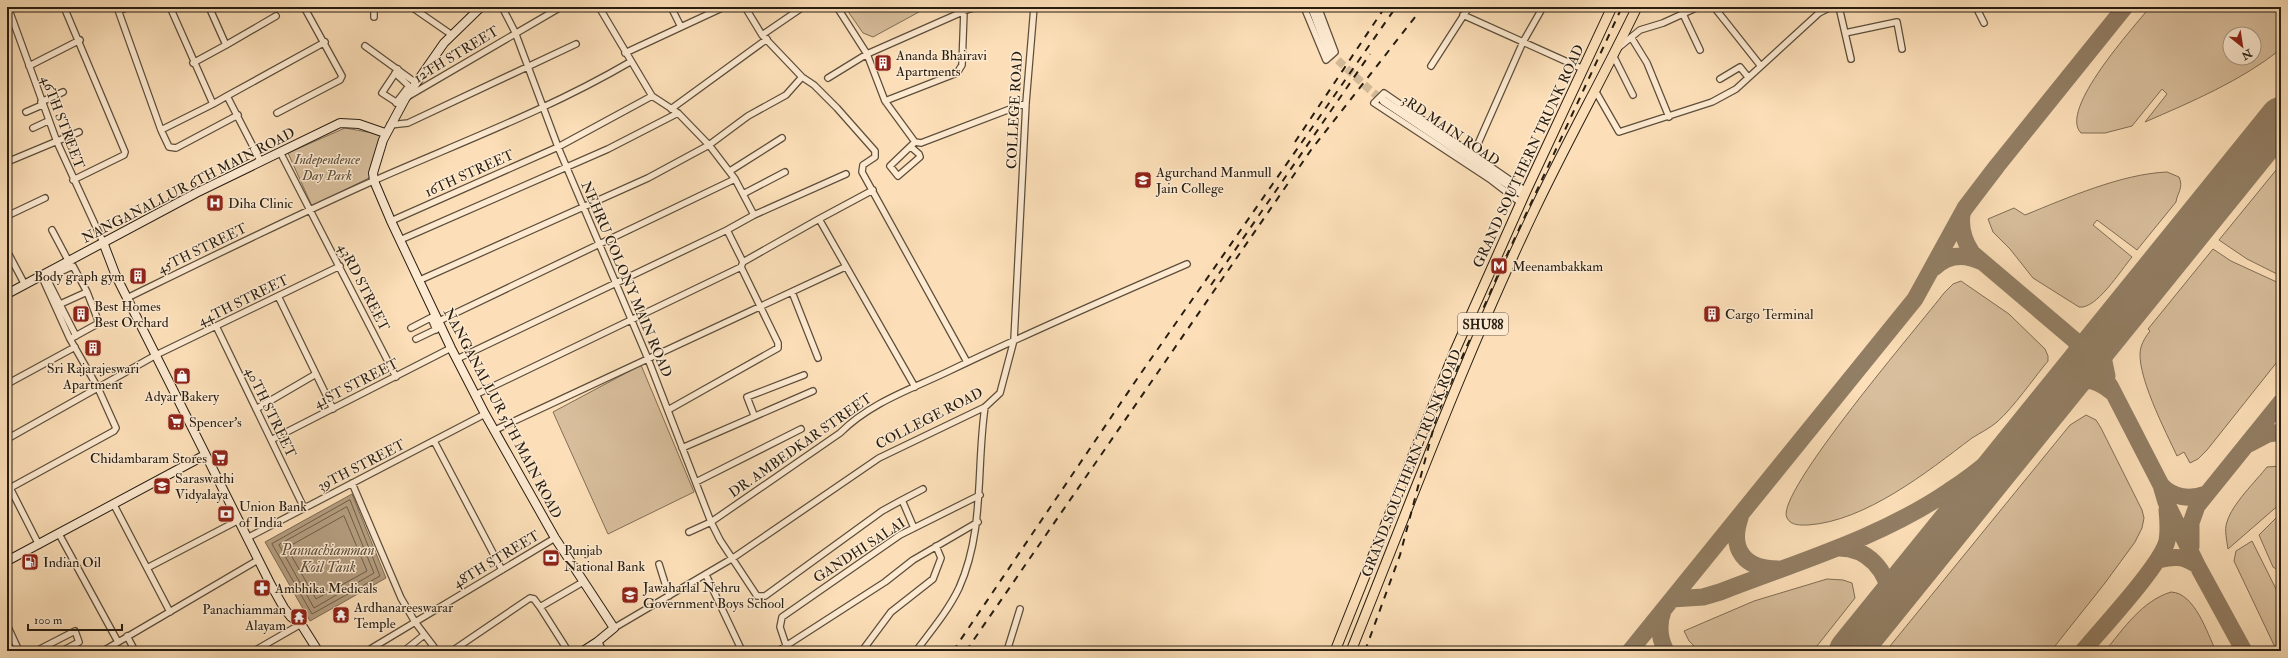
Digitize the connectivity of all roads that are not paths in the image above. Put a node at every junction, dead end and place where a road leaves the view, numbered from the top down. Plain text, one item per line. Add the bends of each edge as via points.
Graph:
1 (64, 7) edge
2 (128, 7) edge
3 (170, 7) edge
4 (209, 7) edge
5 (304, 7) edge
6 (374, 7) edge
7 (481, 7) edge
8 (502, 7) edge
9 (561, 7) edge
10 (599, 7) edge
11 (671, 7) edge
12 (724, 7) edge
13 (745, 7) edge
14 (803, 7) edge
15 (837, 7) edge
16 (978, 7) edge
17 (1034, 7) edge
18 (1304, 7) edge
19 (1312, 7) edge
20 (1318, 7) edge
21 (1469, 7) edge
22 (1543, 7) edge
23 (1612, 7) edge
24 (1637, 7) edge
25 (1698, 7) edge
26 (1714, 7) edge
27 (1831, 7) edge
28 (1839, 7) edge
29 (1976, 7) edge
30 (413, 8) edge
31 (118, 9) edge
32 (1818, 10) edge
33 (9, 11) edge
34 (964, 11) junction
35 (1683, 14) junction
36 (1463, 15) junction
37 (276, 16) dead end
38 (374, 16) dead end
39 (1984, 22) dead end
40 (681, 27) junction
41 (515, 32) junction
42 (1845, 33) junction
43 (452, 35) junction
44 (764, 37) junction
45 (1631, 37) junction
46 (80, 40) junction
47 (325, 42) junction
48 (1523, 42) junction
49 (576, 44) dead end
50 (226, 45) junction
51 (365, 46) dead end
52 (1618, 48) junction
53 (1902, 49) dead end
54 (1700, 50) dead end
55 (1329, 52) tunnel mouth
56 (625, 53) junction
57 (867, 54) junction
58 (1614, 57) junction
59 (1851, 58) dead end
60 (630, 62) junction
61 (194, 63) junction
62 (1760, 65) junction
63 (29, 66) junction
64 (1431, 66) dead end
65 (528, 67) junction
66 (1583, 69) junction
67 (397, 71) junction
68 (802, 77) junction
69 (1748, 77) junction
70 (828, 78) dead end
71 (1720, 80) dead end
72 (416, 83) junction
73 (64, 92) dead end
74 (1596, 92) junction
75 (1632, 95) dead end
76 (227, 96) junction
77 (652, 96) junction
78 (1384, 100) tunnel mouth
79 (885, 101) junction
80 (42, 103) junction
81 (401, 103) junction
82 (1026, 103) junction
83 (213, 104) junction
84 (543, 107) junction
85 (671, 109) junction
86 (26, 112) dead end
87 (277, 113) dead end
88 (678, 113) junction
89 (238, 115) junction
90 (1669, 117) junction
91 (48, 121) junction
92 (390, 125) junction
93 (33, 128) dead end
94 (161, 130) junction
95 (79, 132) dead end
96 (385, 134) junction
97 (782, 138) dead end
98 (56, 142) junction
99 (913, 144) junction
100 (709, 145) junction
101 (558, 147) junction
102 (280, 152) junction
103 (1473, 155) junction
104 (7, 162) edge
105 (261, 162) junction
106 (567, 167) junction
107 (730, 171) junction
108 (785, 172) dead end
109 (846, 174) dead end
110 (735, 179) junction
111 (73, 180) junction
112 (374, 181) junction
113 (873, 190) junction
114 (743, 194) junction
115 (1523, 196) junction
116 (45, 198) dead end
117 (582, 207) junction
118 (311, 209) junction
119 (754, 215) junction
120 (7, 216) edge
121 (819, 219) junction
122 (391, 221) junction
123 (52, 230) dead end
124 (727, 230) junction
125 (400, 240) junction
126 (103, 242) junction
127 (600, 245) junction
128 (7, 251) edge
129 (69, 262) junction
130 (742, 264) junction
131 (1187, 264) dead end
132 (340, 266) junction
133 (845, 267) junction
134 (45, 277) junction
135 (420, 280) junction
136 (24, 284) junction
137 (616, 284) junction
138 (87, 292) junction
139 (792, 292) junction
140 (7, 294) edge
141 (278, 296) junction
142 (127, 298) junction
143 (58, 305) junction
144 (760, 307) junction
145 (631, 321) junction
146 (437, 322) junction
147 (216, 326) junction
148 (411, 328) dead end
149 (76, 336) junction
150 (70, 339) junction
151 (416, 339) dead end
152 (1014, 340) junction
153 (74, 347) junction
154 (451, 348) junction
155 (156, 355) junction
156 (648, 358) junction
157 (818, 358) dead end
158 (458, 359) junction
159 (967, 362) junction
160 (316, 374) junction
161 (804, 375) dead end
162 (396, 377) junction
163 (7, 384) edge
164 (915, 387) junction
165 (98, 388) junction
166 (814, 391) dead end
167 (476, 395) junction
168 (985, 407) junction
169 (256, 409) junction
170 (333, 409) junction
171 (668, 410) junction
172 (485, 414) junction
173 (754, 415) junction
174 (801, 428) dead end
175 (495, 430) junction
176 (7, 438) edge
177 (271, 440) junction
178 (434, 441) junction
179 (682, 448) junction
180 (204, 455) junction
181 (7, 482) edge
182 (696, 482) junction
183 (352, 483) junction
184 (10, 488) junction
185 (923, 489) dead end
186 (980, 495) junction
187 (902, 500) junction
188 (114, 506) junction
189 (304, 508) junction
190 (238, 521) junction
191 (711, 522) junction
192 (978, 522) junction
193 (914, 528) junction
194 (689, 532) dead end
195 (59, 534) junction
196 (247, 538) junction
197 (555, 538) junction
198 (40, 545) junction
199 (936, 546) junction
200 (733, 558) junction
201 (258, 560) junction
202 (7, 561) edge
203 (659, 564) dead end
204 (148, 568) junction
205 (502, 570) junction
206 (706, 575) junction
207 (583, 582) junction
208 (669, 596) junction
209 (540, 607) junction
210 (1020, 609) dead end
211 (170, 612) junction
212 (415, 622) junction
213 (301, 624) junction
214 (7, 625) edge
215 (614, 628) junction
216 (424, 635) junction
217 (127, 636) junction
218 (14, 641) junction
219 (118, 642) junction
220 (597, 642) junction
221 (7, 644) edge
222 (787, 648) edge
223 (19, 651) edge
224 (36, 651) edge
225 (62, 651) edge
226 (103, 651) edge
227 (135, 651) edge
228 (254, 651) edge
229 (318, 651) edge
230 (367, 651) edge
231 (404, 651) edge
232 (438, 651) edge
233 (452, 651) edge
234 (568, 651) edge
235 (583, 651) edge
236 (602, 651) edge
237 (742, 651) edge
238 (778, 651) edge
239 (862, 651) edge
240 (916, 651) edge
241 (1007, 651) edge
242 (1335, 651) edge
243 (1351, 651) edge

1 - 46 street
2 - 31 street
3 - 61 street
4 - 50 street
5 - 47 street
6 - 38 street
7 - 43 street
8 - 41 street, NEHRU COLONY MAIN ROAD
9 - 41 street, 12TH STREET
10 - 56 street
11 - 40 street
12 - 40 street
13 - 44 street
14 - 44 street
15 - 57 street
16 - 34 street
17 - 82 street, COLLEGE ROAD
18 - 20 street via 1326,60 1335,52
19 - 55 street
21 - 36 street
22 - 48 street
23 - 66 main road, GRAND SOUTHERN TRUNK ROAD / SHU88
24 - 52 main road, GRAND SOUTHERN TRUNK ROAD / SHU88
25 - 35 street
26 - 62 street
27 - 32 street
28 - 42 street
29 - 39 street
30 - 43 street
31 - 94 street
32 - 62 street
33 - 63 street, 46TH STREET
34 - 57 street
34 - 79 street via 960,69 953,75
35 - 45 street via 1640,30
35 - 54 street
36 - 48 street
36 - 64 street
37 - 50 street
40 - 56 street
41 - 65 street, NEHRU COLONY MAIN ROAD
41 - 81 street, 12TH STREET
42 - 53 street via 1897,22
42 - 59 street
43 - 72 street
44 - 68 street
44 - 85 street
45 - 52 street
45 - 90 street via 1647,63
46 - 63 street
46 - 111 street via 125,152 124,155
47 - 76 street
47 - 87 street via 342,72 342,78
48 - 66 street
48 - 103 street
49 - 65 street
50 - 61 street
51 - 67 street
52 - 58 main road, GRAND SOUTHERN TRUNK ROAD / SHU88
56 - 60 street
57 - 70 street
57 - 79 street
58 - 74 main road, GRAND SOUTHERN TRUNK ROAD / SHU88
58 - 75 street
60 - 77 street
60 - 84 street, 45TH STREET via 602,79
61 - 83 street
62 - 69 street
63 - 80 street, 46TH STREET
65 - 84 street, NEHRU COLONY MAIN ROAD
65 - 92 street via 408,123
66 - 115 main road, GRAND SOUTHERN TRUNK ROAD / SHU88
67 - 72 street
67 - 81 street via 409,86
67 - 81 street via 382,93
68 - 100 street via 786,95 743,119
68 - 113 street via 837,108 875,151 875,157 862,168
69 - 71 street via 1740,68
69 - 90 street via 1736,89 1712,102
72 - 81 street
73 - 80 street
74 - 90 street via 1618,132
74 - 243 main road, GRAND SOUTHERN TRUNK ROAD / SHU88 via 1533,213 1464,366
76 - 83 street
76 - 89 street
77 - 85 street
77 - 101 street, 16TH STREET
78 - 115 street, 3RD MAIN ROAD
79 - 99 street
80 - 86 street
80 - 91 street, 46TH STREET
81 - 92 street
82 - 99 street
82 - 152 street, COLLEGE ROAD
83 - 94 street
84 - 101 street, NEHRU COLONY MAIN ROAD
84 - 112 street, 45TH STREET
85 - 88 street
88 - 100 street
88 - 106 street
89 - 94 street via 176,148 169,147
89 - 105 street
91 - 93 street
91 - 98 street, 46TH STREET
92 - 96 street
95 - 98 street
96 - 102 street, NANGANALLUR 6TH MAIN ROAD via 359,124 340,123
96 - 112 street via 373,173
97 - 107 street
98 - 104 street
98 - 111 street, 46TH STREET
99 - 99 street via 890,166 898,176 920,157
100 - 107 street
100 - 117 street via 648,178
101 - 106 street, NEHRU COLONY MAIN ROAD
101 - 122 street, 16TH STREET
102 - 105 street, NANGANALLUR 6TH MAIN ROAD
102 - 118 street, 43RD STREET
103 - 115 street
103 - 115 street via 1384,93 1374,103 1491,180
105 - 126 street, NANGANALLUR 6TH MAIN ROAD
106 - 117 street, NEHRU COLONY MAIN ROAD
106 - 125 street
107 - 110 street
108 - 114 street
109 - 119 street
110 - 114 street
110 - 127 street
111 - 126 street, 46TH STREET
112 - 118 street, 45TH STREET
112 - 122 street, NANGANALLUR 5TH MAIN ROAD
113 - 121 street
113 - 159 street
114 - 119 street
115 - 242 main road, GRAND SOUTHERN TRUNK ROAD / SHU88 via 1428,416
116 - 120 street
117 - 127 street, NEHRU COLONY MAIN ROAD
117 - 135 street
118 - 132 street, 43RD STREET
118 - 142 street, 45TH STREET
119 - 124 street
121 - 130 street
121 - 133 street
122 - 125 street, NANGANALLUR 5TH MAIN ROAD
123 - 129 street
124 - 130 street
124 - 137 street
125 - 135 street, NANGANALLUR 5TH MAIN ROAD
126 - 129 street, NANGANALLUR 6TH MAIN ROAD
126 - 142 street
127 - 137 street, NEHRU COLONY MAIN ROAD
127 - 146 street
128 - 136 street
129 - 134 street, NANGANALLUR 6TH MAIN ROAD
130 - 144 street
130 - 145 street
131 - 152 street, DR. AMBEDKAR STREET
132 - 141 street, 44TH STREET
132 - 162 street, 43RD STREET
133 - 139 street
133 - 164 street
134 - 136 street, NANGANALLUR 6TH MAIN ROAD
134 - 138 street via 73,266
134 - 143 street
135 - 146 street, NANGANALLUR 5TH MAIN ROAD
136 - 140 street, NANGANALLUR 6TH MAIN ROAD
137 - 145 street, NEHRU COLONY MAIN ROAD
137 - 158 street
138 - 143 street
138 - 149 street via 99,323
139 - 144 street
139 - 157 street
141 - 147 street, 44TH STREET
141 - 160 street
142 - 155 street
143 - 149 street
143 - 150 street
144 - 156 street
144 - 171 street via 778,342 778,348
145 - 156 street, NEHRU COLONY MAIN ROAD
145 - 167 street
146 - 148 street
146 - 151 street
146 - 154 street, NANGANALLUR 5TH MAIN ROAD
147 - 155 street, 44TH STREET
147 - 169 street, 40TH STREET
149 - 150 street
150 - 153 street
152 - 159 street, DR. AMBEDKAR STREET
152 - 168 street, COLLEGE ROAD via 1003,387
153 - 163 street
153 - 165 street
154 - 158 street, NANGANALLUR 5TH MAIN ROAD
154 - 162 street, 41ST STREET
155 - 165 street, 44TH STREET
155 - 180 street
156 - 171 street, NEHRU COLONY MAIN ROAD
156 - 175 street
158 - 167 street, NANGANALLUR 5TH MAIN ROAD
159 - 164 street, DR. AMBEDKAR STREET
160 - 169 street
160 - 170 street
161 - 173 street via 747,397
162 - 170 street, 41ST STREET
164 - 191 street, DR. AMBEDKAR STREET via 879,402 855,418 840,433
165 - 176 street, 44TH STREET
165 - 184 street via 116,424 114,431
166 - 173 street
167 - 172 street, NANGANALLUR 5TH MAIN ROAD
168 - 186 street
168 - 200 street, COLLEGE ROAD via 879,458
169 - 177 street, 40TH STREET
170 - 177 street, 41ST STREET
171 - 179 street, NEHRU COLONY MAIN ROAD
172 - 175 street, NANGANALLUR 5TH MAIN ROAD
172 - 178 street, 39TH STREET
173 - 179 street
174 - 182 street
175 - 197 street, NANGANALLUR 5TH MAIN ROAD
177 - 189 street, 40TH STREET
178 - 183 street, 39TH STREET
178 - 205 street
179 - 182 street, NEHRU COLONY MAIN ROAD
180 - 188 street
180 - 190 street
181 - 184 street
182 - 191 street, NEHRU COLONY MAIN ROAD
183 - 189 street, 39TH STREET
183 - 212 street via 391,578
184 - 198 street
185 - 187 street
186 - 192 street
186 - 193 street, GANDHI SALAI
187 - 193 street
187 - 200 street, NEHRU COLONY MAIN ROAD via 882,511 762,598 758,596
188 - 195 street
188 - 204 street
189 - 196 street, 39TH STREET
190 - 196 street
190 - 204 street
191 - 194 street, DR. AMBEDKAR STREET
191 - 200 street, NEHRU COLONY MAIN ROAD
192 - 199 street
192 - 240 street via 959,588
193 - 222 street, GANDHI SALAI via 782,617 780,627
195 - 198 street
195 - 219 street
196 - 201 street
197 - 205 street, 48TH STREET
197 - 207 street, NANGANALLUR 5TH MAIN ROAD
198 - 202 street
199 - 222 street
199 - 239 street via 941,558 933,578 890,612
200 - 206 street, COLLEGE ROAD
201 - 211 street
201 - 213 street via 284,608
203 - 208 street
204 - 211 street
205 - 212 street, 48TH STREET
206 - 208 street, COLLEGE ROAD
206 - 237 street
207 - 209 street
207 - 215 street, NANGANALLUR 5TH MAIN ROAD
208 - 215 street, COLLEGE ROAD
209 - 233 street via 534,598 530,598
209 - 234 street
210 - 241 street
211 - 217 street
212 - 216 street
212 - 230 street, 48TH STREET
213 - 228 street
213 - 229 street
214 - 218 street
215 - 220 street, COLLEGE ROAD
216 - 231 street
216 - 232 street
217 - 219 street
217 - 227 street
218 - 221 street
218 - 223 street
219 - 226 street
220 - 235 street, COLLEGE ROAD
220 - 236 street
222 - 238 street
224 - 225 street via 75,631 79,642

